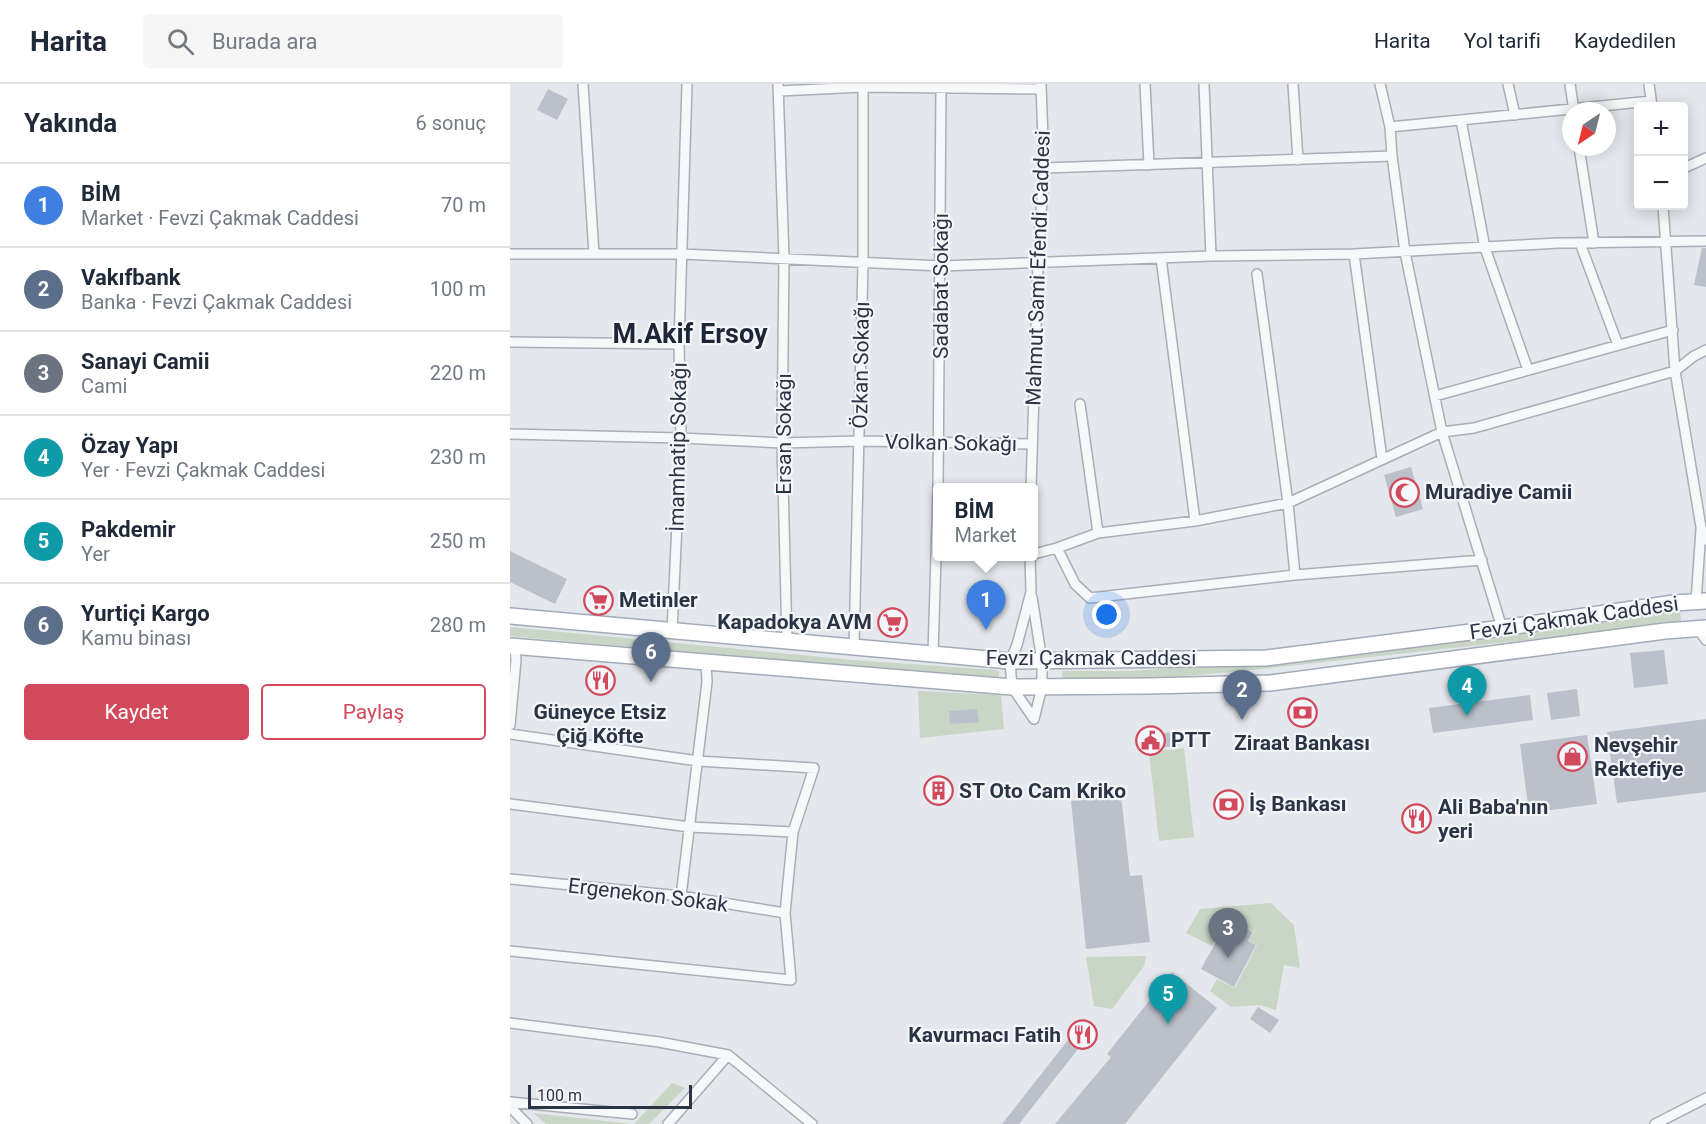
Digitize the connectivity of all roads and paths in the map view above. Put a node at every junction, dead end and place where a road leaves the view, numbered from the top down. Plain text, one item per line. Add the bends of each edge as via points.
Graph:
1 (583, 84) edge
2 (687, 84) edge
3 (1145, 84) edge
4 (1204, 84) edge
5 (1293, 84) edge
6 (1380, 84) edge
7 (1508, 84) edge
8 (1570, 84) edge
9 (1649, 84) edge
10 (863, 86) edge
11 (941, 86) edge
12 (1041, 86) edge
13 (778, 87) edge
14 (1573, 102) edge
15 (1651, 102) edge
16 (1634, 105) edge
17 (1616, 107) edge
18 (1562, 111) edge
19 (1515, 115) junction
20 (1461, 120) junction
21 (1390, 127) junction
22 (1392, 156) junction
23 (1580, 156) edge
24 (1706, 158) edge
25 (1298, 160) junction
26 (1207, 163) junction
27 (1149, 165) junction
28 (1688, 166) edge
29 (1044, 168) junction
30 (1663, 210) edge
31 (1706, 241) edge
32 (1667, 242) junction
33 (1580, 243) junction
34 (1593, 243) junction
35 (1485, 248) junction
36 (1405, 252) junction
37 (510, 254) edge
38 (594, 254) junction
39 (681, 254) junction
40 (1354, 254) junction
41 (1211, 256) junction
42 (784, 258) junction
43 (1161, 258) junction
44 (863, 263) junction
45 (1038, 263) junction
46 (941, 266) junction
47 (1257, 274) dead end
48 (1673, 330) junction
49 (510, 342) edge
50 (679, 344) junction
51 (1618, 345) junction
52 (1706, 350) edge
53 (1528, 370) junction
54 (1675, 371) junction
55 (1435, 396) junction
56 (1080, 404) dead end
57 (1442, 432) junction
58 (510, 434) edge
59 (681, 438) junction
60 (859, 441) junction
61 (939, 442) junction
62 (782, 443) junction
63 (1032, 444) junction
64 (1382, 459) junction
65 (938, 483) edge
66 (1031, 483) edge
67 (1288, 503) junction
68 (1195, 521) junction
69 (1701, 527) junction
70 (1098, 533) junction
71 (1706, 540) edge
72 (1057, 548) junction
73 (1038, 553) edge
74 (936, 561) edge
75 (1030, 561) edge
76 (1482, 561) junction
77 (1295, 575) junction
78 (1031, 592) junction
79 (1701, 602) edge
80 (510, 616) edge
81 (1502, 628) junction
82 (672, 631) junction
83 (1703, 632) edge
84 (788, 640) junction
85 (512, 646) edge
86 (854, 647) junction
87 (933, 654) junction
88 (1010, 661) junction
89 (1042, 661) junction
90 (706, 662) junction
91 (1012, 687) junction
92 (1042, 687) junction
93 (510, 725) edge
94 (510, 734) edge
95 (698, 761) junction
96 (510, 804) edge
97 (690, 827) junction
98 (793, 832) junction
99 (510, 879) edge
100 (681, 896) junction
101 (785, 913) junction
102 (510, 951) edge
103 (510, 1023) edge
104 (728, 1055) junction
105 (1706, 1098) edge
106 (510, 1102) edge
107 (510, 1107) edge
108 (632, 1114) dead end
109 (527, 1124) edge
110 (668, 1124) edge
111 (812, 1124) edge
112 (1655, 1124) edge

1 - 38 street
2 - 39 street, İmamhatip Sokağı
3 - 27 street
4 - 26 street
5 - 25 street
6 - 21 street
7 - 19 street
8 - 14 street
9 - 15 street
10 - 11 street
10 - 13 street
10 - 44 street, Özkan Sokağı
11 - 12 street
11 - 46 street, Sadabat Sokağı
12 - 29 street, Mahmut Sami Efendi Caddesi
13 - 42 street, Ersan Sokağı
16 - 17 street
18 - 19 street
19 - 20 street
20 - 21 street
20 - 35 street
21 - 22 street
22 - 25 street
22 - 36 street
23 - 34 street
24 - 28 street
25 - 26 street
26 - 27 street
26 - 41 street
27 - 29 street
29 - 45 street, Mahmut Sami Efendi Caddesi
30 - 32 street
31 - 32 street
32 - 34 street
32 - 48 street
33 - 34 street
33 - 35 street
33 - 51 street
35 - 36 street
35 - 53 street
36 - 40 street
36 - 55 street
37 - 38 street
38 - 39 street
39 - 42 street
39 - 50 street, İmamhatip Sokağı
40 - 41 street
40 - 64 street
41 - 43 street
42 - 44 street
42 - 62 street, Ersan Sokağı
43 - 45 street
43 - 68 street
44 - 46 street
44 - 60 street, Özkan Sokağı
45 - 46 street
45 - 63 street, Mahmut Sami Efendi Caddesi
46 - 61 street, Sadabat Sokağı
47 - 67 street
48 - 51 street
48 - 54 street
49 - 50 street
50 - 59 street, İmamhatip Sokağı
51 - 53 street
52 - 54 street
53 - 55 street
54 - 57 street via 1474,428
54 - 69 street
55 - 57 street
56 - 70 street
57 - 64 street
57 - 76 street
58 - 59 street, Volkan Sokağı
59 - 62 street, Volkan Sokağı
59 - 82 street, İmamhatip Sokağı
60 - 61 street, Volkan Sokağı
60 - 62 street, Volkan Sokağı
60 - 86 street, Özkan Sokağı
61 - 63 street, Volkan Sokağı
61 - 65 street, Sadabat Sokağı
62 - 84 street, Ersan Sokağı
63 - 66 street, Mahmut Sami Efendi Caddesi
64 - 67 street
67 - 68 street
67 - 77 street
68 - 70 street
69 - 71 street
69 - 79 street
70 - 72 street
72 - 73 street
72 - 77 street via 1075,584 1090,598
74 - 87 street, Sadabat Sokağı
75 - 78 street
76 - 77 street
76 - 81 street
78 - 88 street
78 - 89 street
79 - 81 main road, Fevzi Çakmak Caddesi
79 - 83 main road via 1695,616
80 - 82 main road, Fevzi Çakmak Caddesi
81 - 89 main road, Fevzi Çakmak Caddesi via 1266,658
82 - 84 main road, Fevzi Çakmak Caddesi
83 - 92 main road, Fevzi Çakmak Caddesi via 1665,632 1270,683
84 - 86 main road, Fevzi Çakmak Caddesi
85 - 90 main road, Fevzi Çakmak Caddesi
85 - 93 street via 516,660
86 - 87 main road, Fevzi Çakmak Caddesi
87 - 88 main road, Fevzi Çakmak Caddesi
88 - 89 main road, Fevzi Çakmak Caddesi
88 - 91 street
89 - 92 street
90 - 91 main road, Fevzi Çakmak Caddesi
90 - 95 street
91 - 92 main road, Fevzi Çakmak Caddesi
91 - 92 street via 1034,719
94 - 95 street
95 - 97 street
95 - 98 street via 814,768
96 - 97 street
97 - 98 street
97 - 100 street
98 - 101 street
99 - 100 street, Ergenekon Sokak
100 - 101 street, Ergenekon Sokak
101 - 102 street via 791,981
103 - 104 street
104 - 110 street
104 - 111 street
105 - 112 street
106 - 108 street
107 - 109 street

